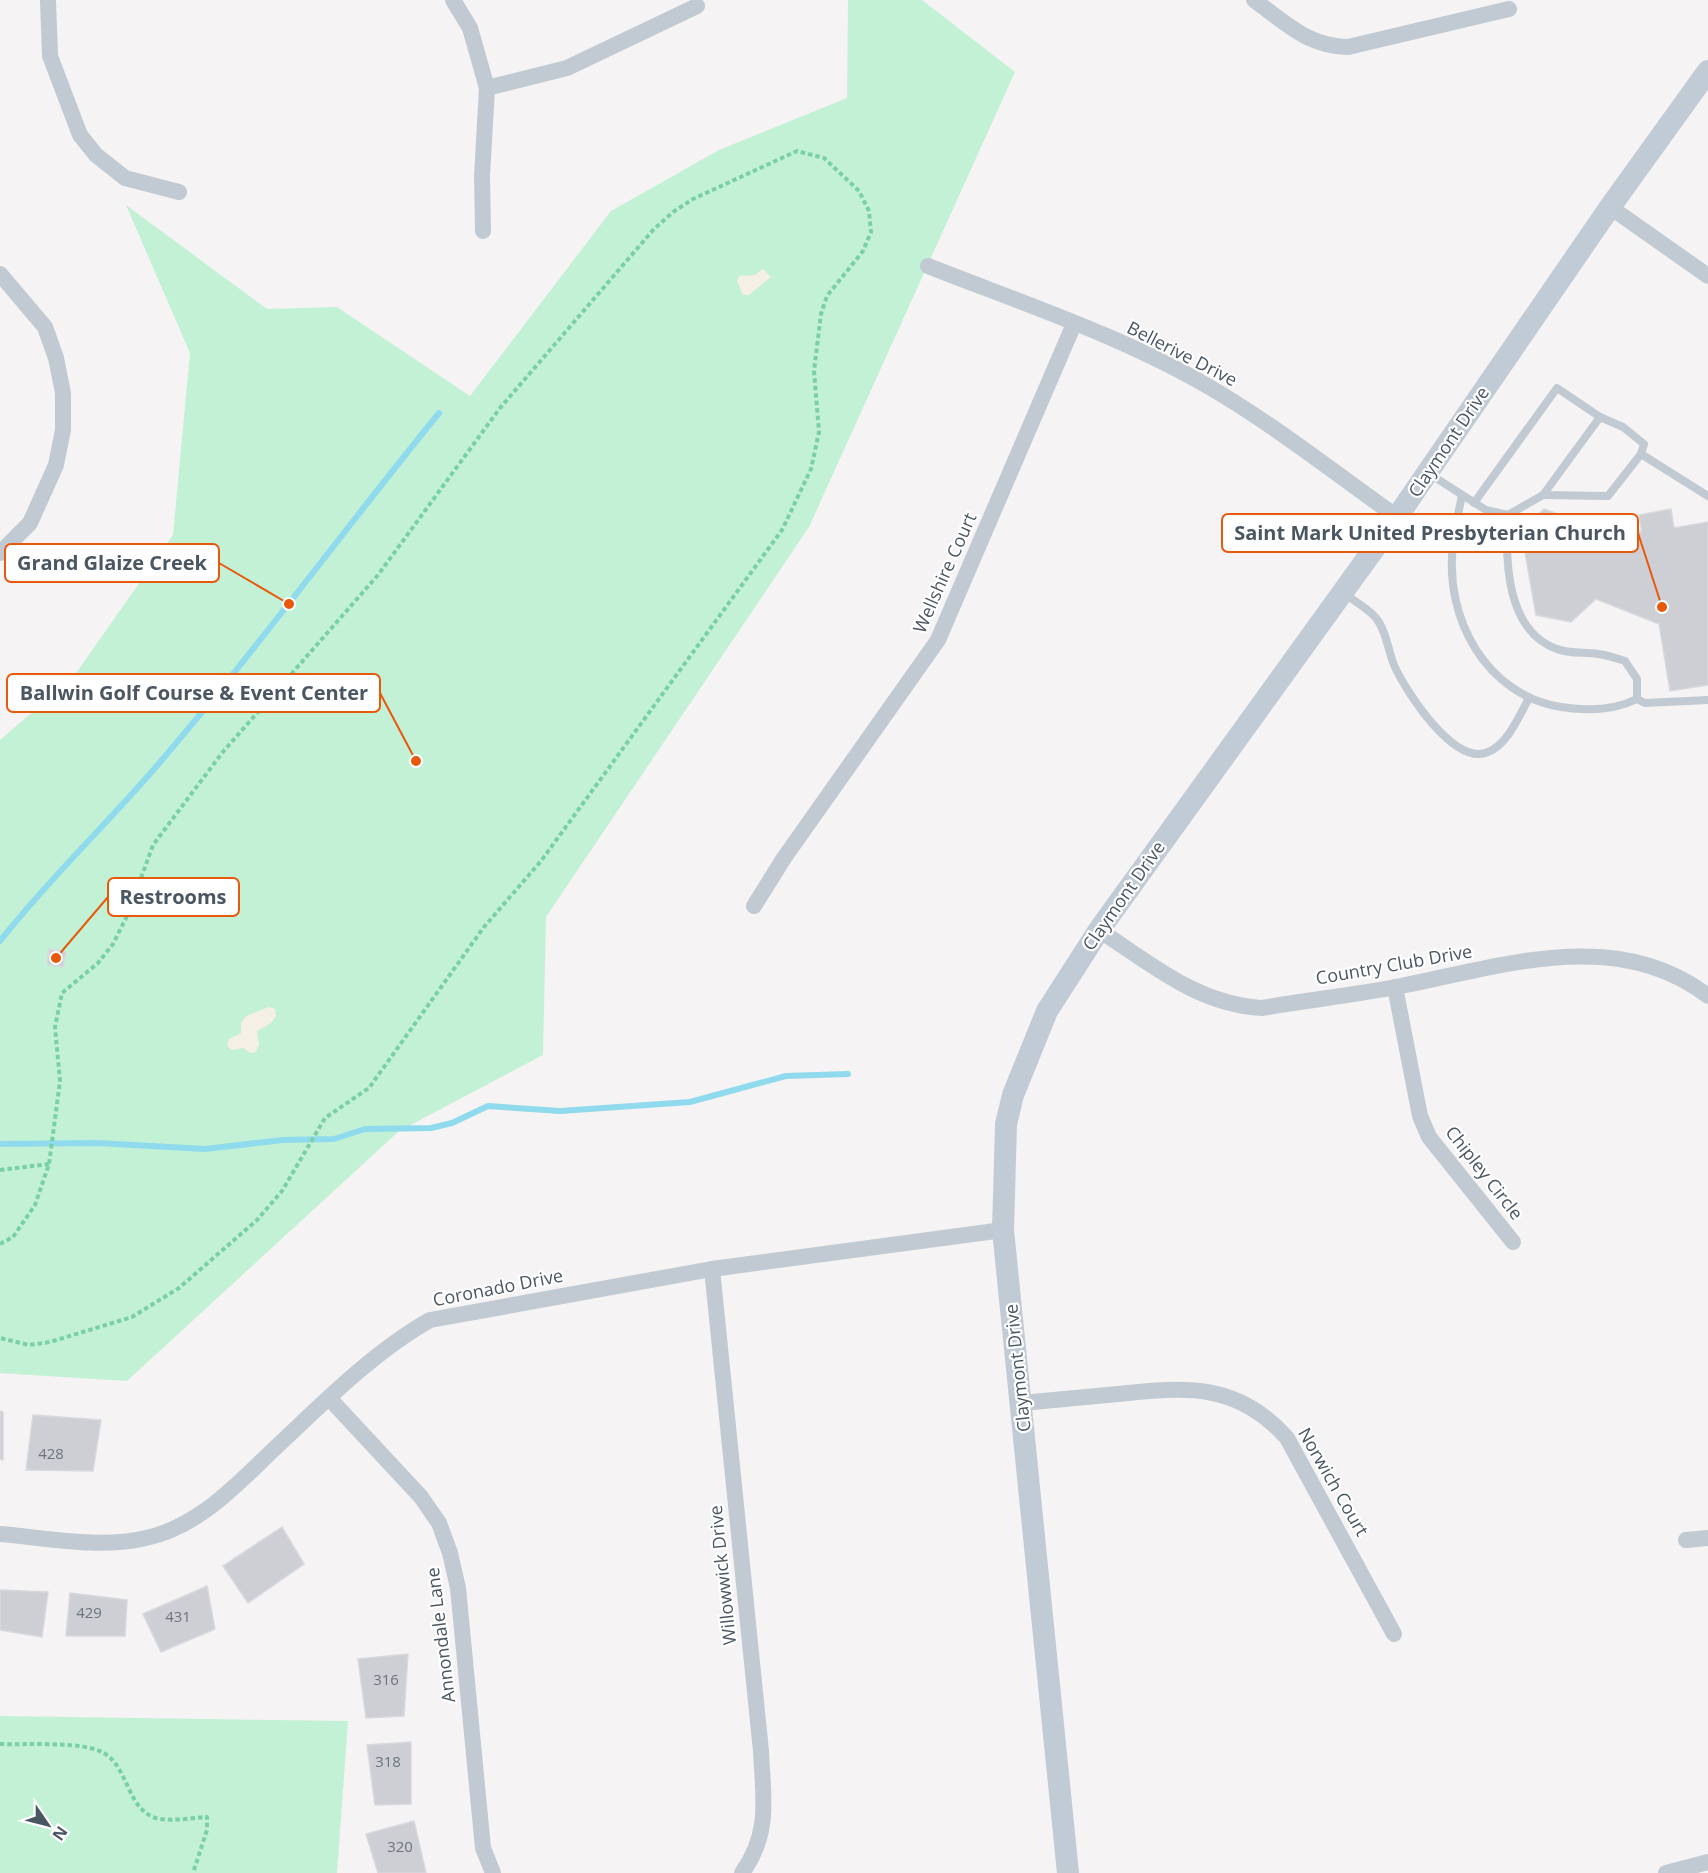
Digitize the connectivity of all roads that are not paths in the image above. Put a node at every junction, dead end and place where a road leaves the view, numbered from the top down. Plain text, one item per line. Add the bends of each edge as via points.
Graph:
1 (48, 0) edge
2 (453, 0) edge
3 (1254, 0) edge
4 (697, 6) dead end
5 (1509, 9) dead end
6 (1708, 71) edge
7 (487, 88) junction
8 (179, 192) dead end
9 (1610, 207) junction
10 (483, 231) dead end
11 (928, 266) dead end
12 (0, 274) edge
13 (1708, 276) edge
14 (1074, 324) junction
15 (1600, 417) junction
16 (1641, 454) junction
17 (1428, 473) junction
18 (1462, 495) junction
19 (1543, 495) junction
20 (1708, 496) edge
21 (1474, 503) junction
22 (1508, 515) junction
23 (1397, 517) junction
24 (0, 554) edge
25 (1343, 593) junction
26 (1529, 698) junction
27 (1637, 699) junction
28 (1708, 700) edge
29 (754, 906) dead end
30 (1099, 930) junction
31 (1395, 987) junction
32 (1708, 996) edge
33 (1003, 1230) junction
34 (1513, 1242) dead end
35 (712, 1269) junction
36 (329, 1398) junction
37 (1022, 1403) junction
38 (0, 1534) edge
39 (1708, 1538) edge
40 (1686, 1540) dead end
41 (1394, 1634) dead end
42 (1708, 1862) edge
43 (493, 1873) edge
44 (742, 1873) edge
45 (1068, 1873) edge
46 (1665, 1873) edge

1 - 8 street via 50,56 80,135 96,155 125,178
2 - 7 street via 470,28
3 - 5 street via 1312,41 1329,47 1348,47
4 - 7 street via 567,68
6 - 9 street, Claymont Drive
7 - 10 street
9 - 13 street
9 - 17 street, Claymont Drive
11 - 14 street, Bellerive Drive
12 - 24 street via 45,327 63,393 63,430 56,465 30,523
14 - 23 street, Bellerive Drive via 1222,394
14 - 29 street, Wellshire Court via 938,640
15 - 16 lane via 1623,427 1644,444
15 - 19 lane
15 - 21 lane via 1557,388
16 - 19 lane via 1608,496
16 - 20 lane
17 - 18 lane
17 - 23 street, Claymont Drive
18 - 21 lane
18 - 26 lane via 1452,546 1455,595 1465,627 1488,668 1514,691
19 - 22 lane
21 - 22 lane
22 - 27 lane via 1505,549 1512,599 1533,632 1556,649 1625,661 1637,679
23 - 25 street, Claymont Drive
25 - 26 lane via 1376,618 1403,682 1424,714 1453,744 1473,753 1487,753 1503,742
25 - 30 street, Claymont Drive
26 - 27 lane via 1584,711 1623,706
27 - 28 lane via 1664,704
30 - 31 street, Country Club Drive via 1188,989 1241,1006 1262,1008
30 - 33 street, Claymont Drive via 1047,1011 1013,1095 1006,1124
31 - 32 street, Country Club Drive via 1534,959 1599,955 1654,966
31 - 34 street, Chipley Circle via 1420,1116 1429,1137
33 - 35 street, Coronado Drive
33 - 37 street, Claymont Drive
35 - 36 street, Coronado Drive via 430,1320 409,1331
35 - 44 street, Willowwick Drive via 764,1803 761,1836
36 - 38 street, Coronado Drive via 215,1504 173,1530 121,1541
36 - 43 street, Annondale Lane via 421,1497 439,1523 450,1553 458,1588 483,1848
37 - 41 street, Norwich Court via 1179,1387 1225,1397 1249,1407 1271,1421 1287,1438
37 - 45 street, Claymont Drive
39 - 40 street
42 - 46 street

